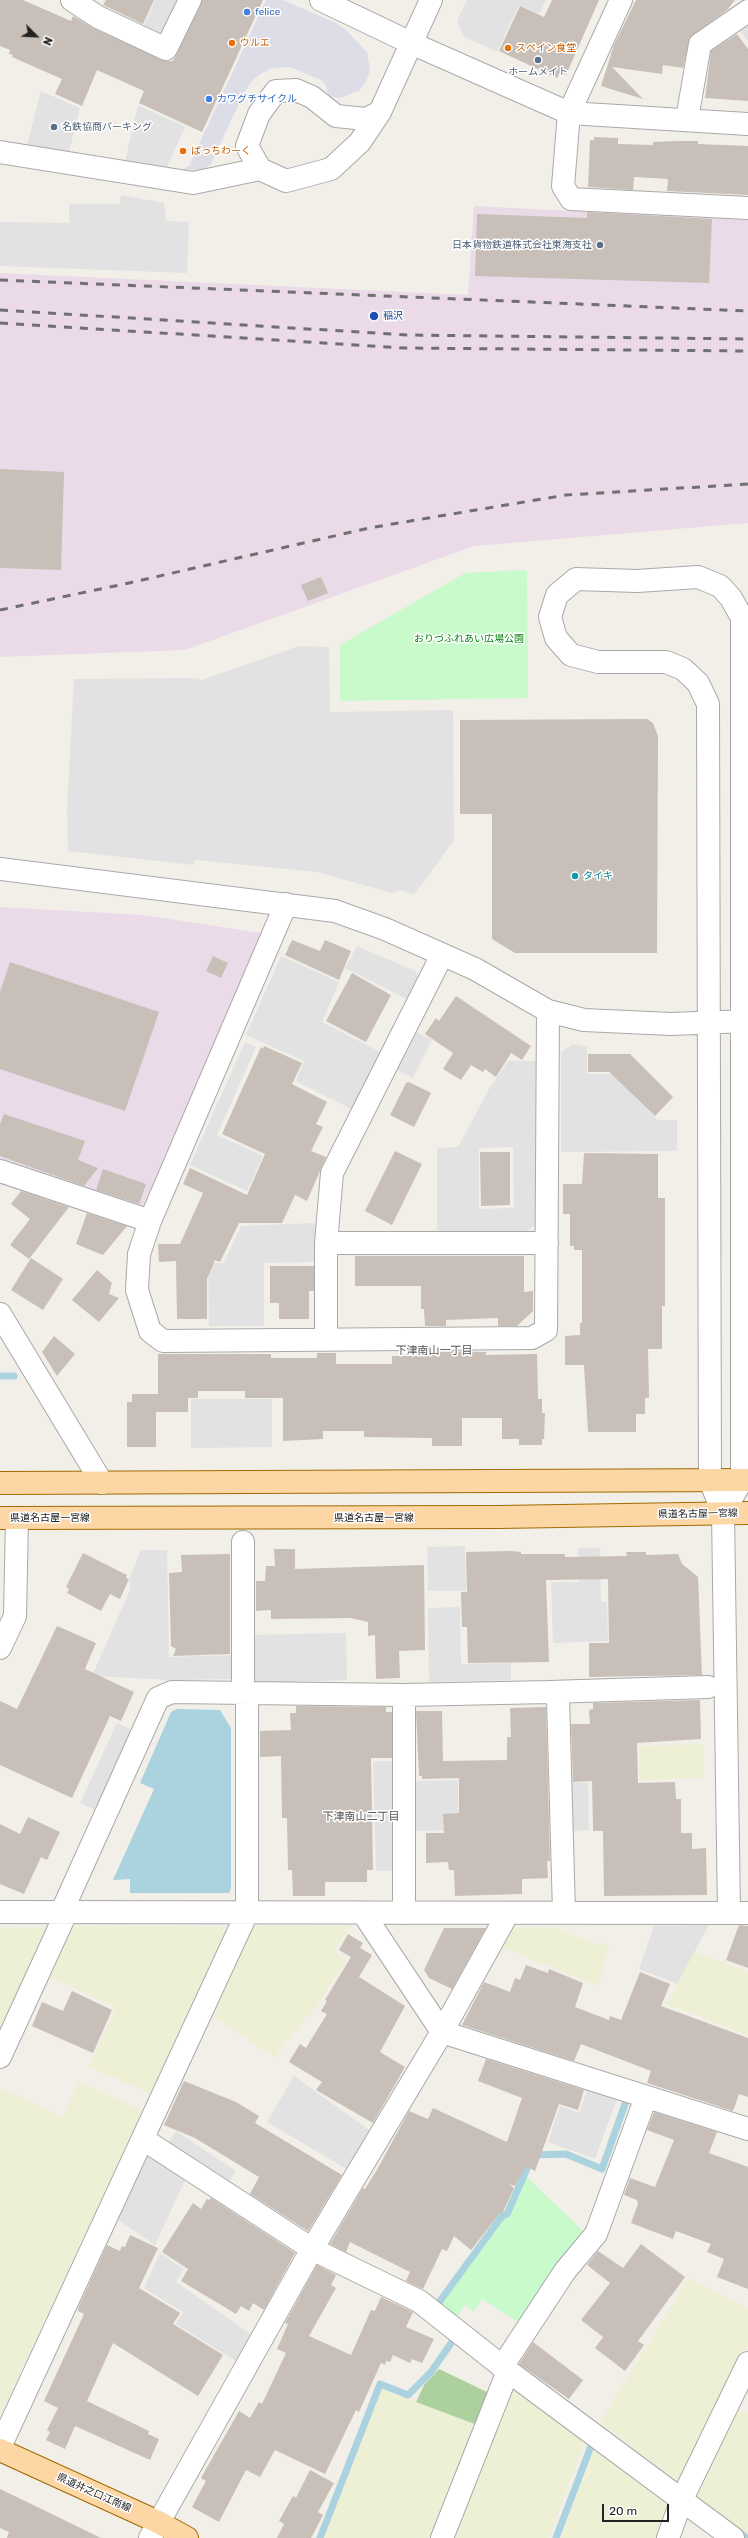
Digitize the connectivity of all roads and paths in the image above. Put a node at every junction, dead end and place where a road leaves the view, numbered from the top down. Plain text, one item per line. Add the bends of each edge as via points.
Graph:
1 (72, 0) edge
2 (190, 0) edge
3 (321, 0) edge
4 (431, 0) edge
5 (621, 0) edge
6 (748, 11) edge
7 (411, 43) junction
8 (380, 112) junction
9 (569, 113) junction
10 (687, 119) junction
11 (748, 124) edge
12 (0, 152) edge
13 (260, 169) junction
14 (748, 208) edge
15 (0, 869) edge
16 (286, 904) junction
17 (442, 955) junction
18 (548, 1011) junction
19 (745, 1021) edge
20 (708, 1022) junction
21 (0, 1171) edge
22 (150, 1221) junction
23 (326, 1243) junction
24 (547, 1243) junction
25 (0, 1314) edge
26 (326, 1340) junction
27 (710, 1480) junction
28 (745, 1480) edge
29 (0, 1483) edge
30 (102, 1483) junction
31 (723, 1513) junction
32 (748, 1513) edge
33 (8, 1518) edge
34 (243, 1542) dead end
35 (0, 1648) edge
36 (708, 1687) dead end
37 (550, 1692) junction
38 (245, 1693) junction
39 (404, 1695) junction
40 (64, 1911) junction
41 (0, 1912) edge
42 (247, 1913) junction
43 (364, 1913) junction
44 (404, 1913) junction
45 (508, 1913) junction
46 (564, 1913) junction
47 (738, 1913) edge
48 (442, 2032) junction
49 (0, 2057) edge
50 (646, 2097) junction
51 (748, 2129) edge
52 (143, 2139) junction
53 (312, 2249) junction
54 (748, 2363) edge
55 (505, 2369) junction
56 (0, 2447) edge
57 (0, 2450) edge
58 (682, 2499) junction
59 (154, 2530) edge
60 (187, 2538) edge
61 (442, 2538) edge
62 (668, 2538) edge
63 (733, 2538) edge

1 - 2 street via 98,17 166,49
3 - 7 street
4 - 7 street
5 - 9 street
6 - 10 street via 700,44
7 - 8 street
7 - 9 street
8 - 13 street via 360,142 331,169 286,181
8 - 13 street via 366,119 336,116 312,97 296,90 276,91 259,114 247,146
9 - 10 street
9 - 14 street via 563,186 571,199
10 - 11 street
12 - 13 street via 193,183
15 - 16 street
16 - 17 street via 335,911
16 - 22 street
17 - 18 street via 475,969
17 - 23 street via 332,1172
18 - 20 street via 584,1020 671,1024
18 - 24 street
19 - 20 street
19 - 20 street via 742,618 731,598 720,586 698,577 637,581 576,579 557,595 550,617 556,638 571,655 598,662 666,662 683,668 698,683 708,704
19 - 28 street
20 - 27 street
21 - 22 street
22 - 26 street via 139,1254 137,1290 150,1331 163,1341
23 - 24 street
23 - 26 street
24 - 26 street via 546,1330 532,1338
25 - 30 street
27 - 28 main road
27 - 30 main road
27 - 31 street
28 - 31 street
29 - 30 main road
31 - 32 main road, 県道名古屋一宮線
31 - 33 main road, 県道名古屋一宮線 via 499,1518
31 - 47 street
33 - 35 street via 15,1616
34 - 38 street
36 - 37 street
37 - 39 street
37 - 46 street via 558,1698
38 - 39 street
38 - 40 street via 172,1692 158,1698
38 - 42 street
39 - 44 street
40 - 41 street
40 - 42 street
40 - 49 street
42 - 43 street
42 - 52 street
43 - 44 street
43 - 48 street
44 - 45 street
45 - 46 street
45 - 48 street
46 - 47 street
48 - 50 street
48 - 53 street
50 - 51 street
50 - 55 street via 596,2234 564,2271
52 - 53 street
52 - 56 street
53 - 55 street via 419,2301
53 - 59 street
54 - 58 street
55 - 58 street
55 - 61 street
57 - 59 main road, 県道井之口江南線
58 - 62 street
58 - 63 street
59 - 60 main road, 県道井之口江南線

